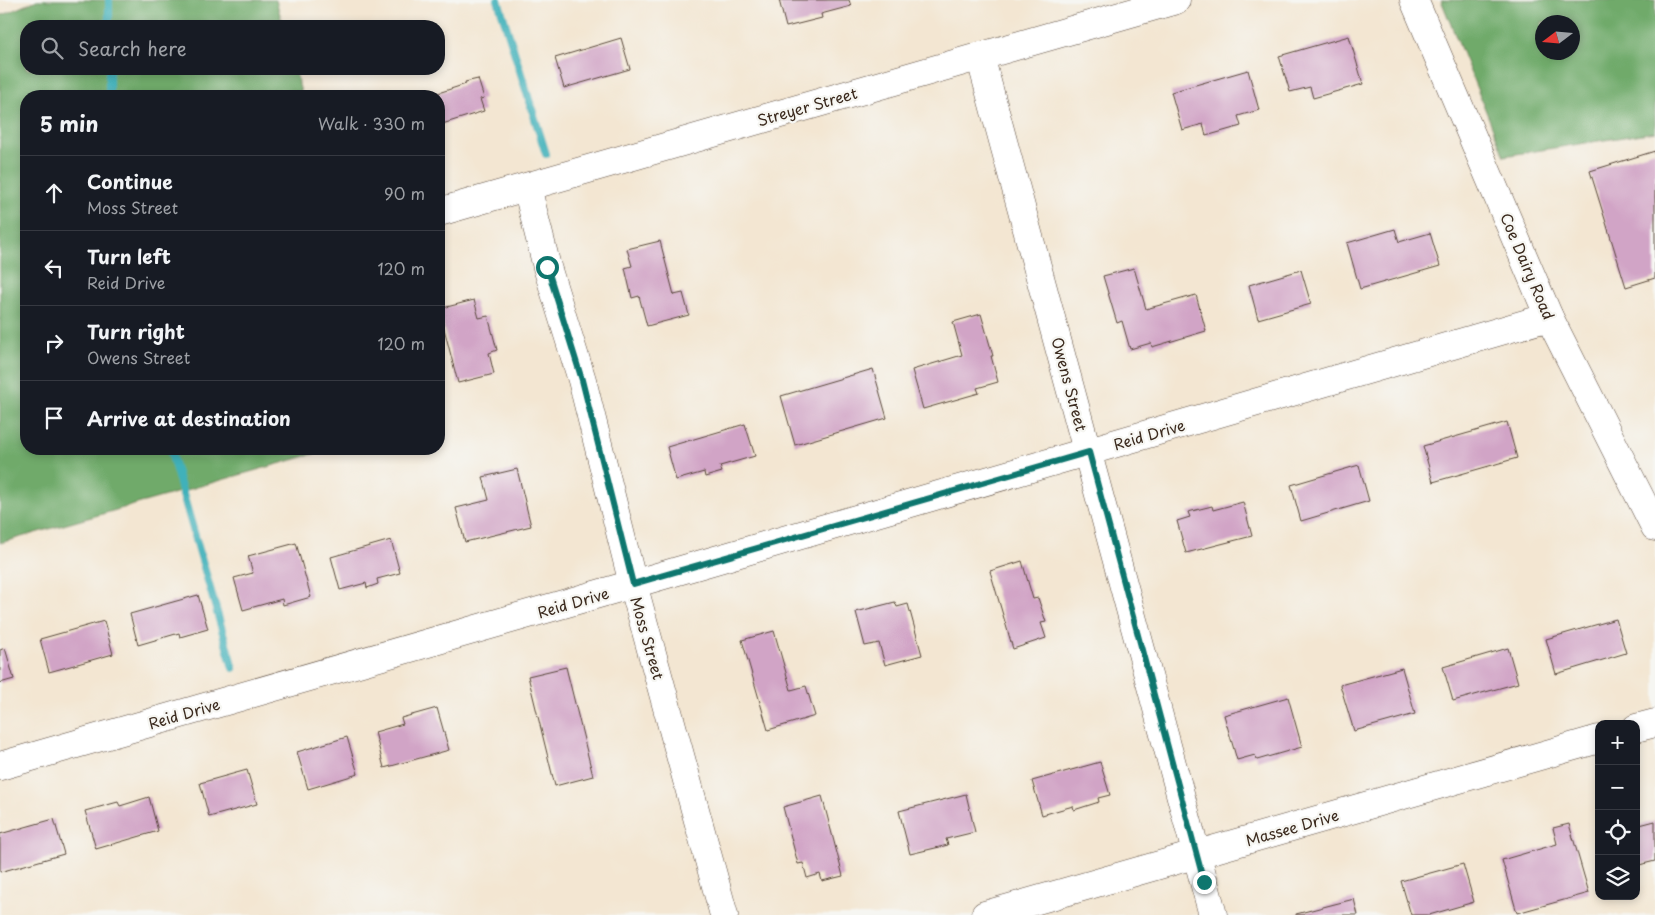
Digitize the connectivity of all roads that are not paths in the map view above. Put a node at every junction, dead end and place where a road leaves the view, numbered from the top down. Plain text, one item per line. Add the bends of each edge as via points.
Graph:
1 (1176, 0) edge
2 (1414, 0) edge
3 (980, 56) junction
4 (527, 187) junction
5 (445, 210) edge
6 (1549, 317) junction
7 (1089, 452) junction
8 (1655, 527) edge
9 (633, 584) junction
10 (1655, 723) edge
11 (1640, 727) edge
12 (1595, 740) edge
13 (0, 766) edge
14 (1197, 854) junction
15 (724, 915) edge
16 (985, 915) edge
17 (1213, 915) edge

1 - 3 street, Streyer Street
2 - 6 street, Coe Dairy Road
3 - 4 street, Streyer Street
3 - 7 street, Owens Street
4 - 5 street, Streyer Street
4 - 9 street, Moss Street via 547,267 582,380
6 - 7 street, Reid Drive
6 - 8 street, Coe Dairy Road
7 - 9 street, Reid Drive
7 - 14 street, Owens Street
9 - 13 street, Reid Drive
9 - 15 street, Moss Street
10 - 11 street
12 - 14 street, Massee Drive
14 - 16 street, Massee Drive
14 - 17 street, Owens Street

